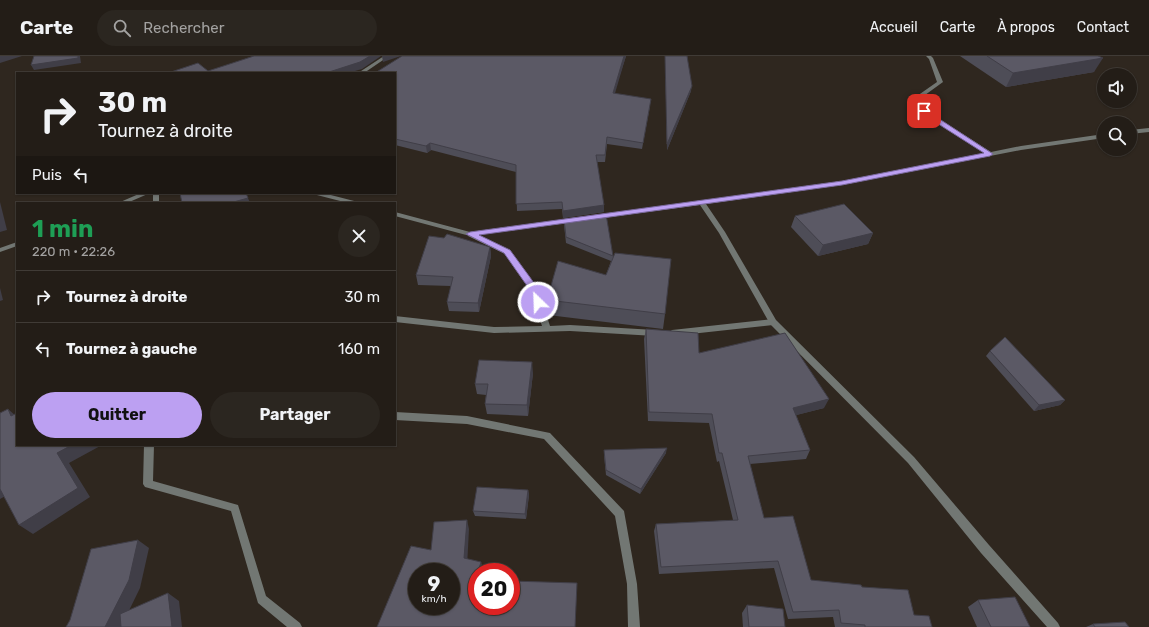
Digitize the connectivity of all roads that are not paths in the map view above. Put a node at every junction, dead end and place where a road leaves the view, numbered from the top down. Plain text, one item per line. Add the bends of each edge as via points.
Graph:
1 (387, 56) edge
2 (928, 56) edge
3 (363, 72) edge
4 (1149, 130) edge
5 (1137, 131) edge
6 (1097, 137) edge
7 (990, 154) junction
8 (144, 194) edge
9 (319, 194) edge
10 (124, 202) edge
11 (352, 202) edge
12 (701, 202) junction
13 (396, 214) edge
14 (586, 218) edge
15 (578, 219) edge
16 (470, 234) junction
17 (16, 244) edge
18 (0, 250) edge
19 (396, 319) edge
20 (773, 322) junction
21 (547, 328) junction
22 (396, 416) edge
23 (150, 446) edge
24 (296, 627) edge
25 (634, 627) edge
26 (1054, 627) edge

1 - 3 street
2 - 7 street via 940,82 910,103
4 - 5 street
6 - 7 street
7 - 12 street via 842,183
8 - 10 street
9 - 11 street
12 - 14 street
12 - 20 street via 722,232
13 - 16 street
15 - 16 street
16 - 21 street via 507,252 534,289
17 - 18 street
19 - 21 street via 494,330
20 - 21 street via 669,334
20 - 26 street via 912,460 985,550
22 - 25 street via 467,420 547,436 620,514 632,584
23 - 24 street via 148,484 235,508 262,599

